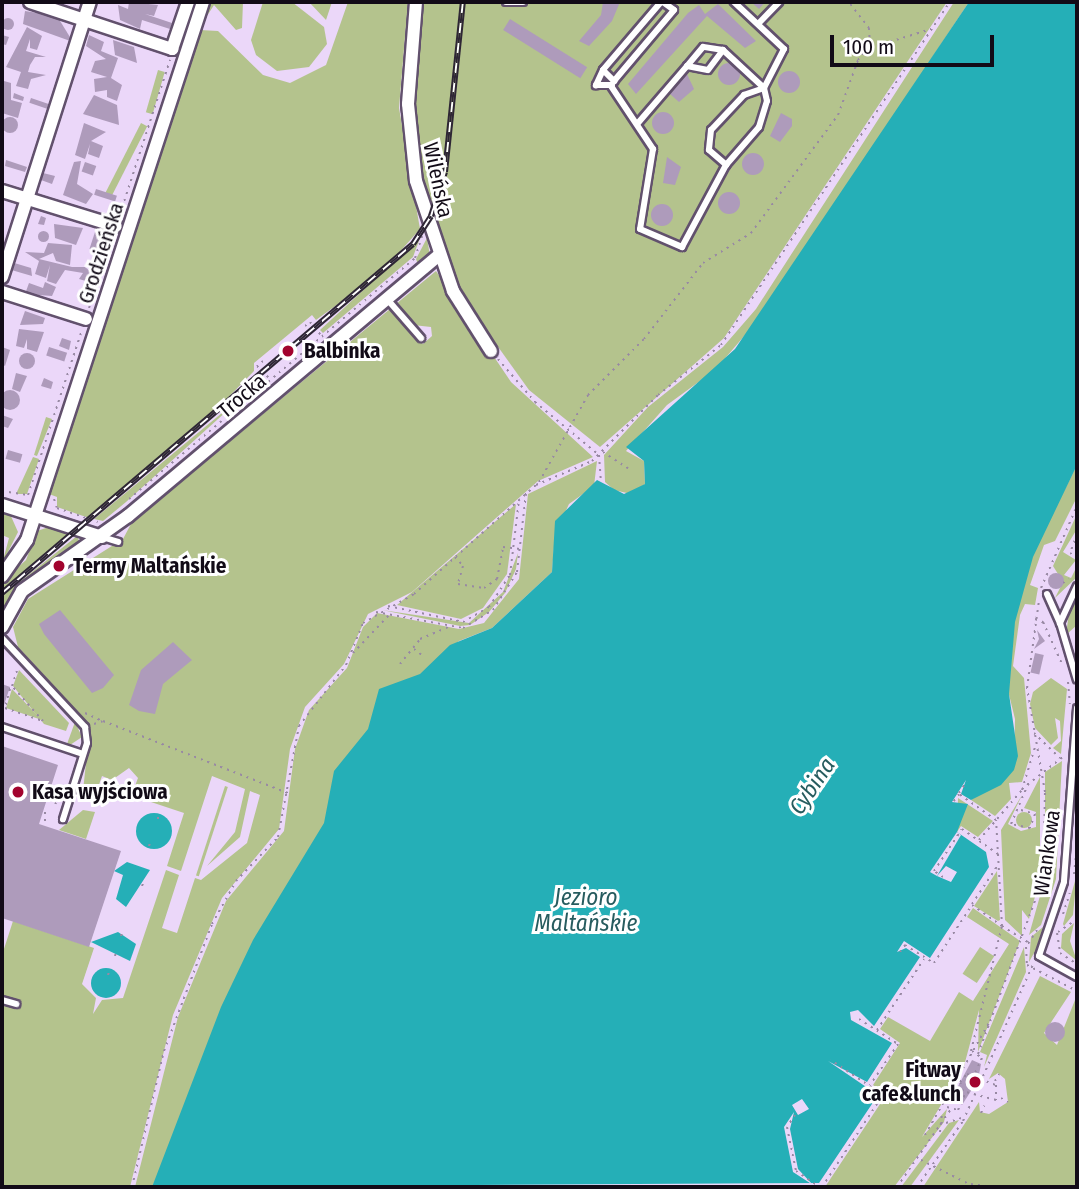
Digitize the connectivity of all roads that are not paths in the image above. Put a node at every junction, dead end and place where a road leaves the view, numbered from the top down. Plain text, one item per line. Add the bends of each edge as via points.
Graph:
1 (30, 2) edge
2 (90, 2) edge
3 (188, 2) edge
4 (204, 2) edge
5 (416, 2) edge
6 (506, 2) edge
7 (523, 2) edge
8 (662, 2) edge
9 (681, 2) edge
10 (734, 2) edge
11 (779, 2) edge
12 (674, 10) junction
13 (85, 20) junction
14 (759, 23) junction
15 (723, 50) junction
16 (187, 54) junction
17 (171, 55) junction
18 (687, 66) junction
19 (603, 70) junction
20 (613, 83) junction
21 (764, 88) junction
22 (638, 123) junction
23 (726, 165) junction
24 (2, 191) edge
25 (26, 199) junction
26 (122, 228) junction
27 (438, 256) junction
28 (2, 277) edge
29 (2, 292) edge
30 (387, 299) junction
31 (92, 321) junction
32 (421, 338) dead end
33 (491, 351) road end
34 (2, 505) edge
35 (36, 516) junction
36 (102, 537) junction
37 (118, 542) dead end
38 (2, 576) edge
39 (1077, 586) edge
40 (1047, 594) road end
41 (1060, 623) junction
42 (2, 627) edge
43 (2, 638) edge
44 (1077, 680) edge
45 (1077, 708) edge
46 (2, 727) edge
47 (83, 754) junction
48 (63, 819) dead end
49 (1077, 977) edge
50 (2, 1000) edge
51 (16, 1004) dead end

1 - 13 street
2 - 13 street
3 - 17 street
4 - 16 street, Grodzieńska
5 - 27 street, Wileńska via 408,124 421,204
6 - 7 lane
8 - 12 lane
8 - 19 lane
9 - 12 lane
10 - 14 lane
11 - 14 lane
12 - 20 lane
13 - 17 street
13 - 25 street
14 - 21 lane via 785,49
15 - 18 lane via 703,47
15 - 18 lane via 703,72
15 - 21 lane
16 - 17 lane
16 - 26 street, Grodzieńska
18 - 22 lane
19 - 20 lane
19 - 20 lane via 596,85
20 - 22 lane
21 - 23 lane via 762,120
21 - 23 lane via 744,95 711,130 709,150
22 - 23 lane via 653,149 639,224 647,237 687,244
24 - 25 street
25 - 26 street
25 - 28 street
26 - 31 street, Grodzieńska
27 - 30 street, Trocka
27 - 33 street, Wileńska
29 - 31 street
30 - 32 lane
30 - 36 street, Trocka
31 - 35 street, Grodzieńska
34 - 35 street
35 - 36 street
35 - 38 street, Grodzieńska via 22,554
36 - 37 lane
36 - 42 street, Trocka via 22,591
39 - 41 lane
40 - 41 lane
41 - 44 lane
43 - 47 lane via 85,727
45 - 49 lane, Wiankowa via 1067,866 1039,956
46 - 47 lane
47 - 48 lane
50 - 51 lane

